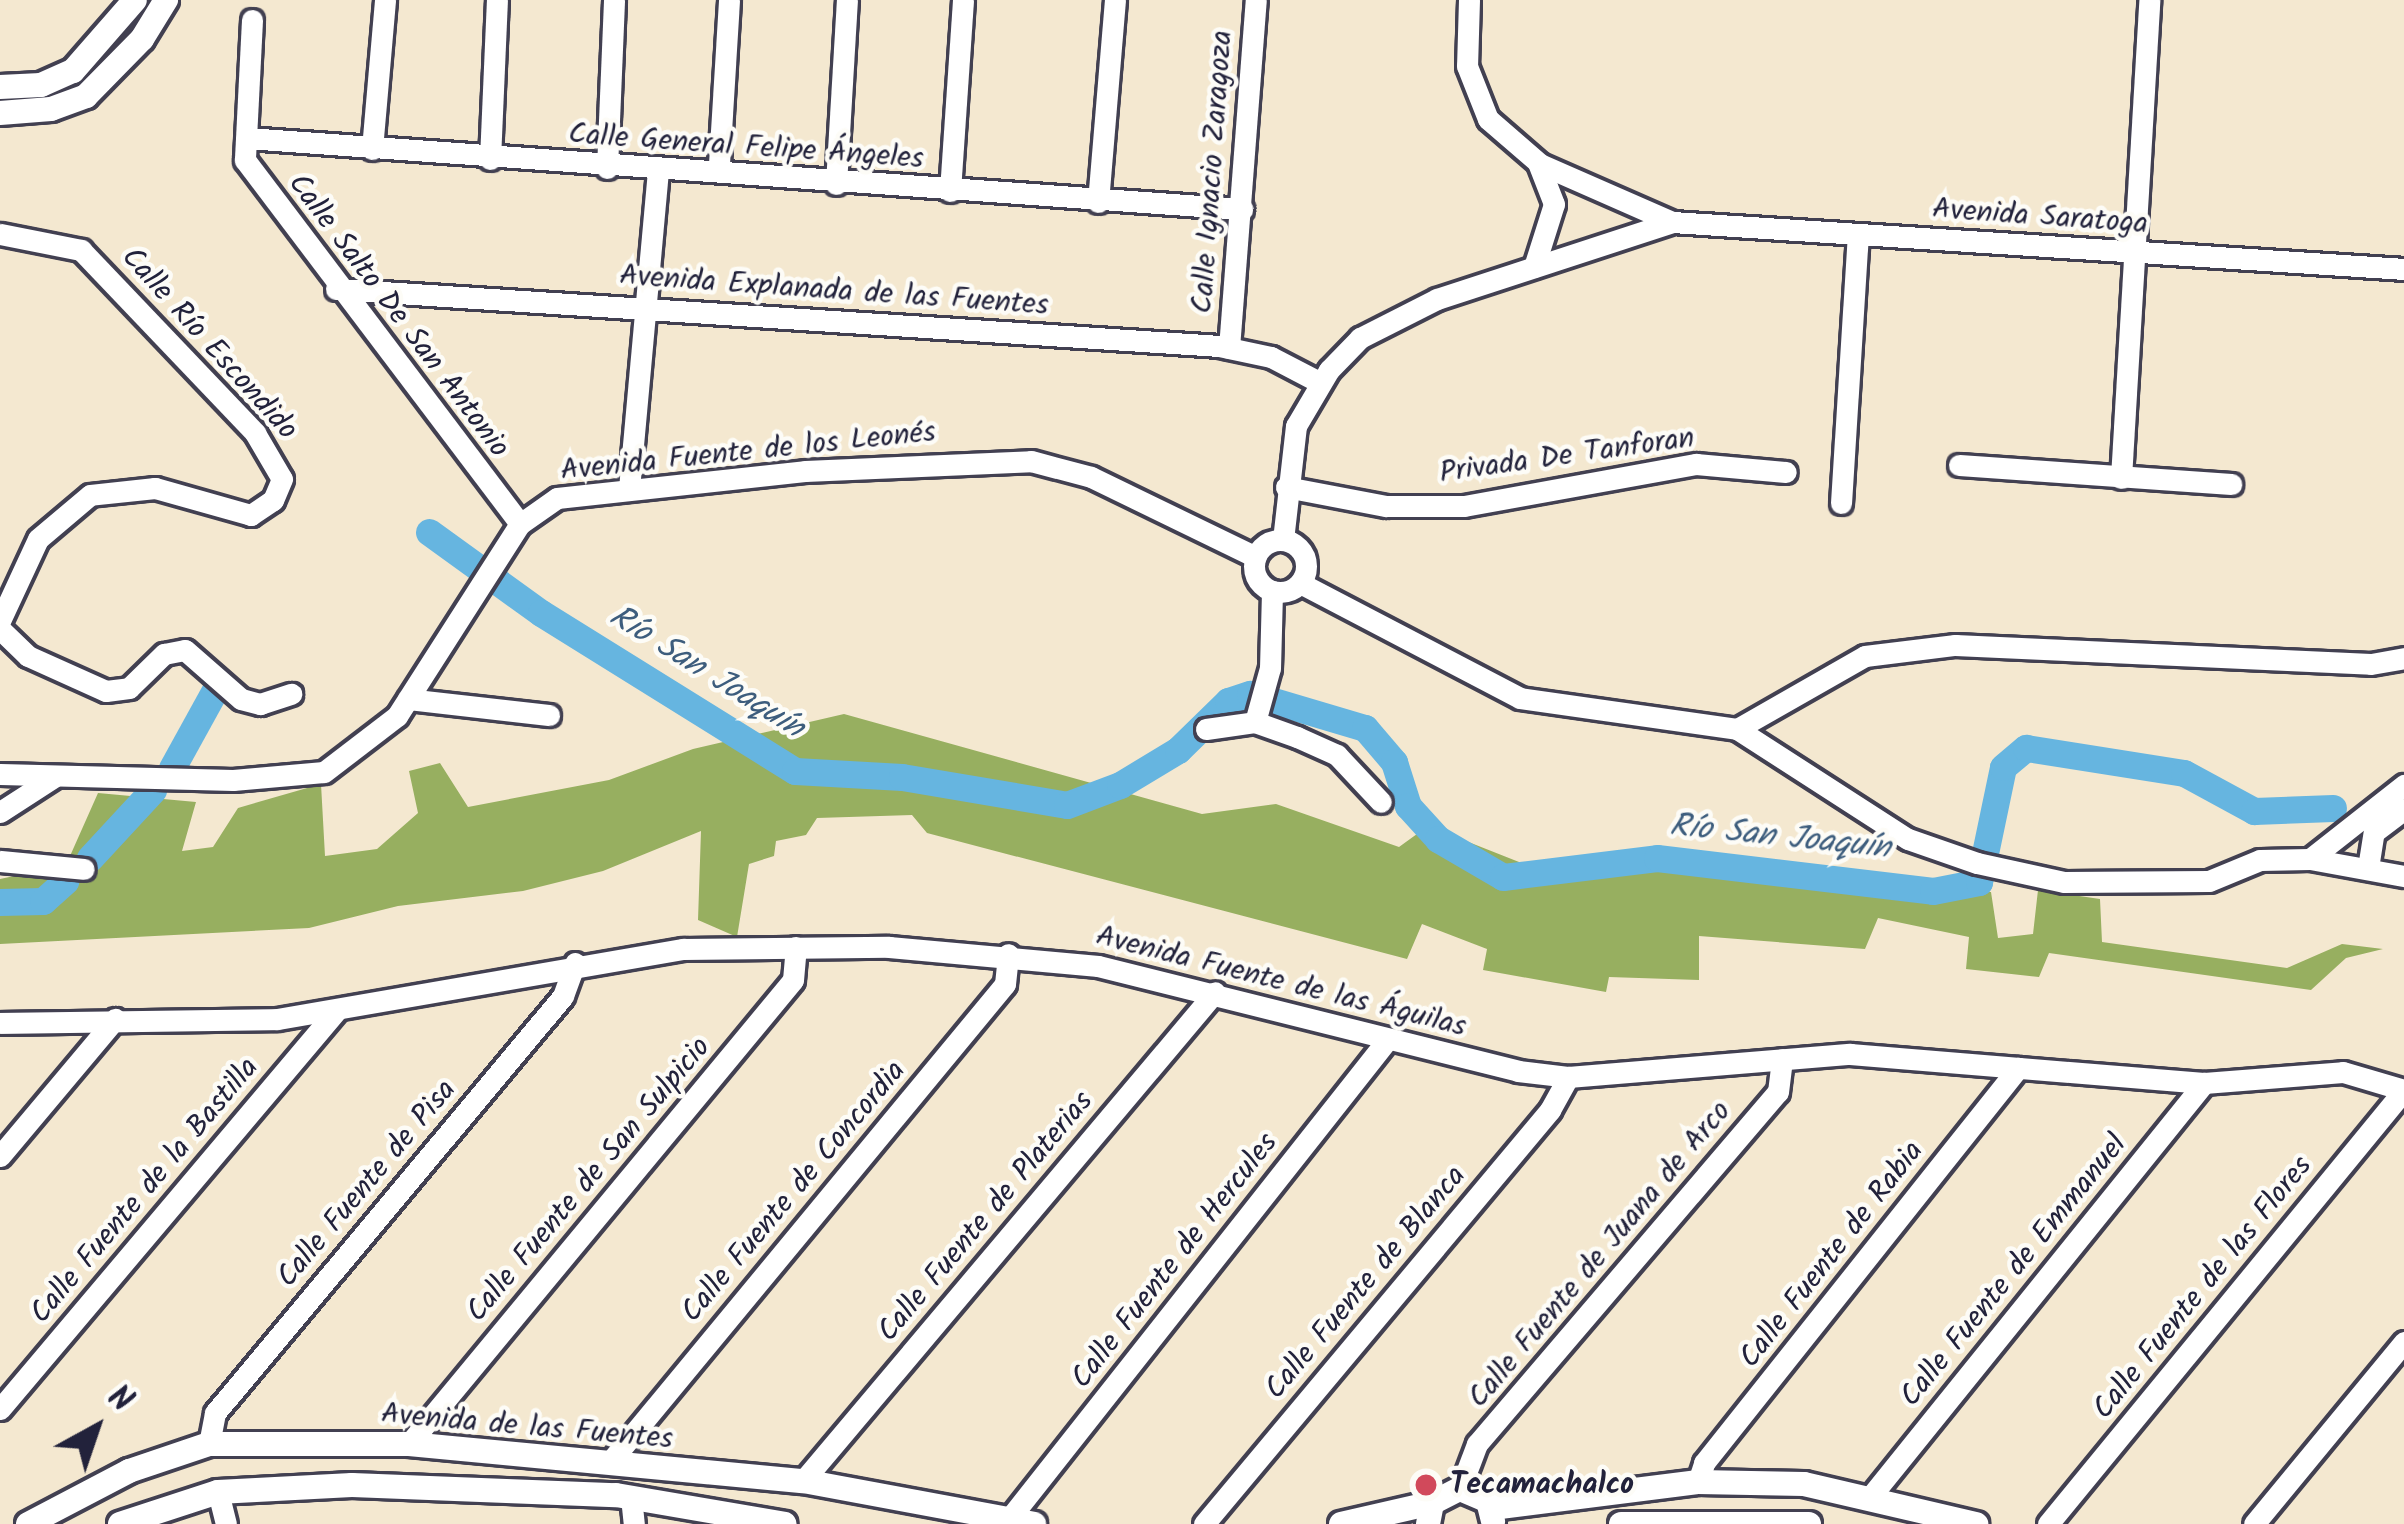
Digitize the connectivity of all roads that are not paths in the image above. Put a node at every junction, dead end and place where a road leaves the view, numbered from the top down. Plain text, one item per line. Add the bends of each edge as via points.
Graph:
1 (135, 0) edge
2 (166, 0) edge
3 (385, 0) edge
4 (497, 0) edge
5 (614, 0) edge
6 (729, 0) edge
7 (847, 0) edge
8 (963, 0) edge
9 (1115, 0) edge
10 (1256, 0) edge
11 (1469, 0) edge
12 (2149, 0) edge
13 (252, 20) dead end
14 (0, 87) edge
15 (0, 113) edge
16 (247, 138) junction
17 (372, 149) junction
18 (490, 159) junction
19 (1538, 163) junction
20 (719, 164) dead end
21 (607, 168) junction
22 (658, 172) junction
23 (836, 184) junction
24 (950, 191) junction
25 (1098, 202) junction
26 (1242, 209) junction
27 (1672, 222) junction
28 (0, 235) edge
29 (1858, 235) junction
30 (2133, 253) junction
31 (1534, 268) junction
32 (2404, 269) edge
33 (336, 289) junction
34 (644, 309) junction
35 (1229, 348) junction
36 (1322, 383) junction
37 (1959, 466) dead end
38 (1786, 472) dead end
39 (2121, 478) junction
40 (2231, 484) dead end
41 (1286, 487) junction
42 (629, 489) junction
43 (1841, 502) dead end
44 (520, 524) junction
45 (1283, 540) junction
46 (1256, 557) junction
47 (1300, 583) junction
48 (1272, 591) junction
49 (0, 625) edge
50 (2404, 658) edge
51 (291, 694) dead end
52 (408, 699) junction
53 (1260, 706) junction
54 (549, 715) dead end
55 (1206, 729) dead end
56 (1737, 729) junction
57 (0, 774) edge
58 (54, 777) junction
59 (2404, 785) edge
60 (1382, 802) dead end
61 (2404, 809) edge
62 (0, 812) edge
63 (2310, 859) junction
64 (0, 861) edge
65 (2368, 868) junction
66 (84, 869) dead end
67 (2404, 876) edge
68 (796, 946) junction
69 (1008, 954) junction
70 (575, 962) junction
71 (1215, 992) junction
72 (336, 1011) junction
73 (116, 1019) junction
74 (0, 1023) edge
75 (1387, 1040) junction
76 (1782, 1059) junction
77 (2018, 1068) junction
78 (1568, 1077) junction
79 (2204, 1083) junction
80 (2404, 1090) edge
81 (0, 1156) edge
82 (2404, 1342) edge
83 (0, 1408) edge
84 (209, 1444) junction
85 (409, 1444) junction
86 (610, 1462) junction
87 (803, 1481) junction
88 (1698, 1482) junction
89 (1460, 1490) junction
90 (218, 1492) junction
91 (614, 1495) junction
92 (1871, 1496) junction
93 (1430, 1513) edge
94 (1492, 1516) edge
95 (1942, 1519) edge
96 (1368, 1521) edge
97 (1021, 1522) edge
98 (28, 1524) edge
99 (120, 1524) edge
100 (226, 1524) edge
101 (634, 1524) edge
102 (785, 1524) edge
103 (1204, 1524) edge
104 (1341, 1524) edge
105 (1622, 1524) edge
106 (1809, 1524) edge
107 (2048, 1524) edge
108 (2254, 1524) edge

1 - 14 main road via 73,71 41,85
2 - 15 main road via 142,39 86,96
3 - 17 street
4 - 18 street
5 - 21 street
6 - 20 street
7 - 23 street
8 - 24 street
9 - 25 street
10 - 26 street, Calle Ignacio Zaragoza
11 - 19 street via 1466,66 1474,94 1488,119
12 - 30 street
13 - 16 street
16 - 17 street, Calle General Felipe Ángeles
16 - 33 street, Calle Salto De San Antonio via 245,160 255,178
17 - 18 street, Calle General Felipe Ángeles
18 - 21 street, Calle General Felipe Ángeles
19 - 27 street
19 - 31 street via 1554,204
21 - 22 street, Calle General Felipe Ángeles
22 - 23 street, Calle General Felipe Ángeles
22 - 34 street
23 - 24 street, Calle General Felipe Ángeles
24 - 25 street, Calle General Felipe Ángeles
25 - 26 street, Calle General Felipe Ángeles
26 - 35 street, Calle Ignacio Zaragoza
27 - 29 street, Avenida Saratoga
27 - 31 street
28 - 49 street, Calle Río Escondido via 81,250 255,434 282,479 273,500 251,515 155,488 90,495 38,539
29 - 30 street, Avenida Saratoga
29 - 43 street
30 - 32 street, Avenida Saratoga
30 - 39 street
31 - 36 street via 1399,316 1360,338
33 - 34 street, Avenida Explanada de las Fuentes
33 - 44 street, Calle Salto De San Antonio
34 - 35 street, Avenida Explanada de las Fuentes
34 - 42 street
35 - 36 street, Avenida Explanada de las Fuentes via 1270,357
36 - 41 street via 1296,426
37 - 39 street
38 - 41 street, Privada De Tanforan via 1696,464 1464,506 1387,506
39 - 40 street
41 - 45 street
42 - 44 street, Avenida Fuente de los Leonés via 557,498
42 - 46 street, Avenida Fuente de los Leonés via 1030,461 1091,477
44 - 52 street, Avenida Fuente de los Leonés
45 - 46 street
45 - 47 street via 1301,551
46 - 48 street via 1258,581
47 - 48 street
47 - 56 street via 1520,698
48 - 53 street
49 - 51 street via 28,656 106,691 129,688 164,654 185,650 241,698 260,704
50 - 56 street via 2330,662 1955,645 1865,656
52 - 54 street
52 - 58 street, Avenida Fuente de los Leonés via 376,739 324,772 233,780
53 - 55 street
53 - 60 street via 1337,754
56 - 63 street via 1908,839 1983,865 2064,882 2209,881 2260,860
57 - 58 street, Avenida Fuente de los Leonés
58 - 62 street
59 - 63 street
61 - 65 street via 2374,832
63 - 65 street
64 - 66 street
65 - 67 street
68 - 69 street, Avenida Fuente de las Águilas
68 - 70 street, Avenida Fuente de las Águilas
68 - 85 street, Calle Fuente de San Sulpicio via 794,980
69 - 71 street, Avenida Fuente de las Águilas
69 - 86 street, Calle Fuente de Concordia via 1005,984
70 - 72 street, Avenida Fuente de las Águilas
70 - 84 street, Calle Fuente de Pisa via 563,996 215,1413
71 - 75 street, Avenida Fuente de las Águilas
71 - 87 street, Calle Fuente de Platerias
72 - 73 street, Avenida Fuente de las Águilas
72 - 83 street, Calle Fuente de la Bastilla
73 - 74 street, Avenida Fuente de las Águilas
73 - 81 street
75 - 78 street, Avenida Fuente de las Águilas
75 - 97 street, Calle Fuente de Hercules
76 - 77 street, Avenida Fuente de las Águilas via 1917,1056
76 - 78 street, Avenida Fuente de las Águilas
76 - 89 street, Calle Fuente de Juana de Arco via 1778,1092 1477,1444
77 - 79 street, Avenida Fuente de las Águilas
77 - 88 street, Calle Fuente de Rabia via 1704,1463
78 - 103 street, Calle Fuente de Blanca via 1550,1110
79 - 80 street, Avenida Fuente de las Águilas via 2295,1070 2343,1072
79 - 92 street, Calle Fuente de Emmanuel
80 - 107 street, Calle Fuente de las Flores
82 - 108 street
84 - 85 main road, Avenida de las Fuentes
84 - 98 main road, Avenida de las Fuentes via 129,1471
85 - 86 main road, Avenida de las Fuentes
86 - 87 main road, Avenida de las Fuentes
86 - 91 main road
87 - 97 main road, Avenida de las Fuentes
88 - 92 main road via 1804,1484
88 - 94 main road
89 - 93 main road
89 - 94 main road via 1481,1493
90 - 91 main road, Avenida de las Fuentes via 372,1485
90 - 99 main road, Avenida de las Fuentes
90 - 100 street
91 - 101 street
91 - 102 main road, Avenida de las Fuentes
92 - 95 main road
93 - 96 main road
96 - 104 main road
105 - 106 main road

